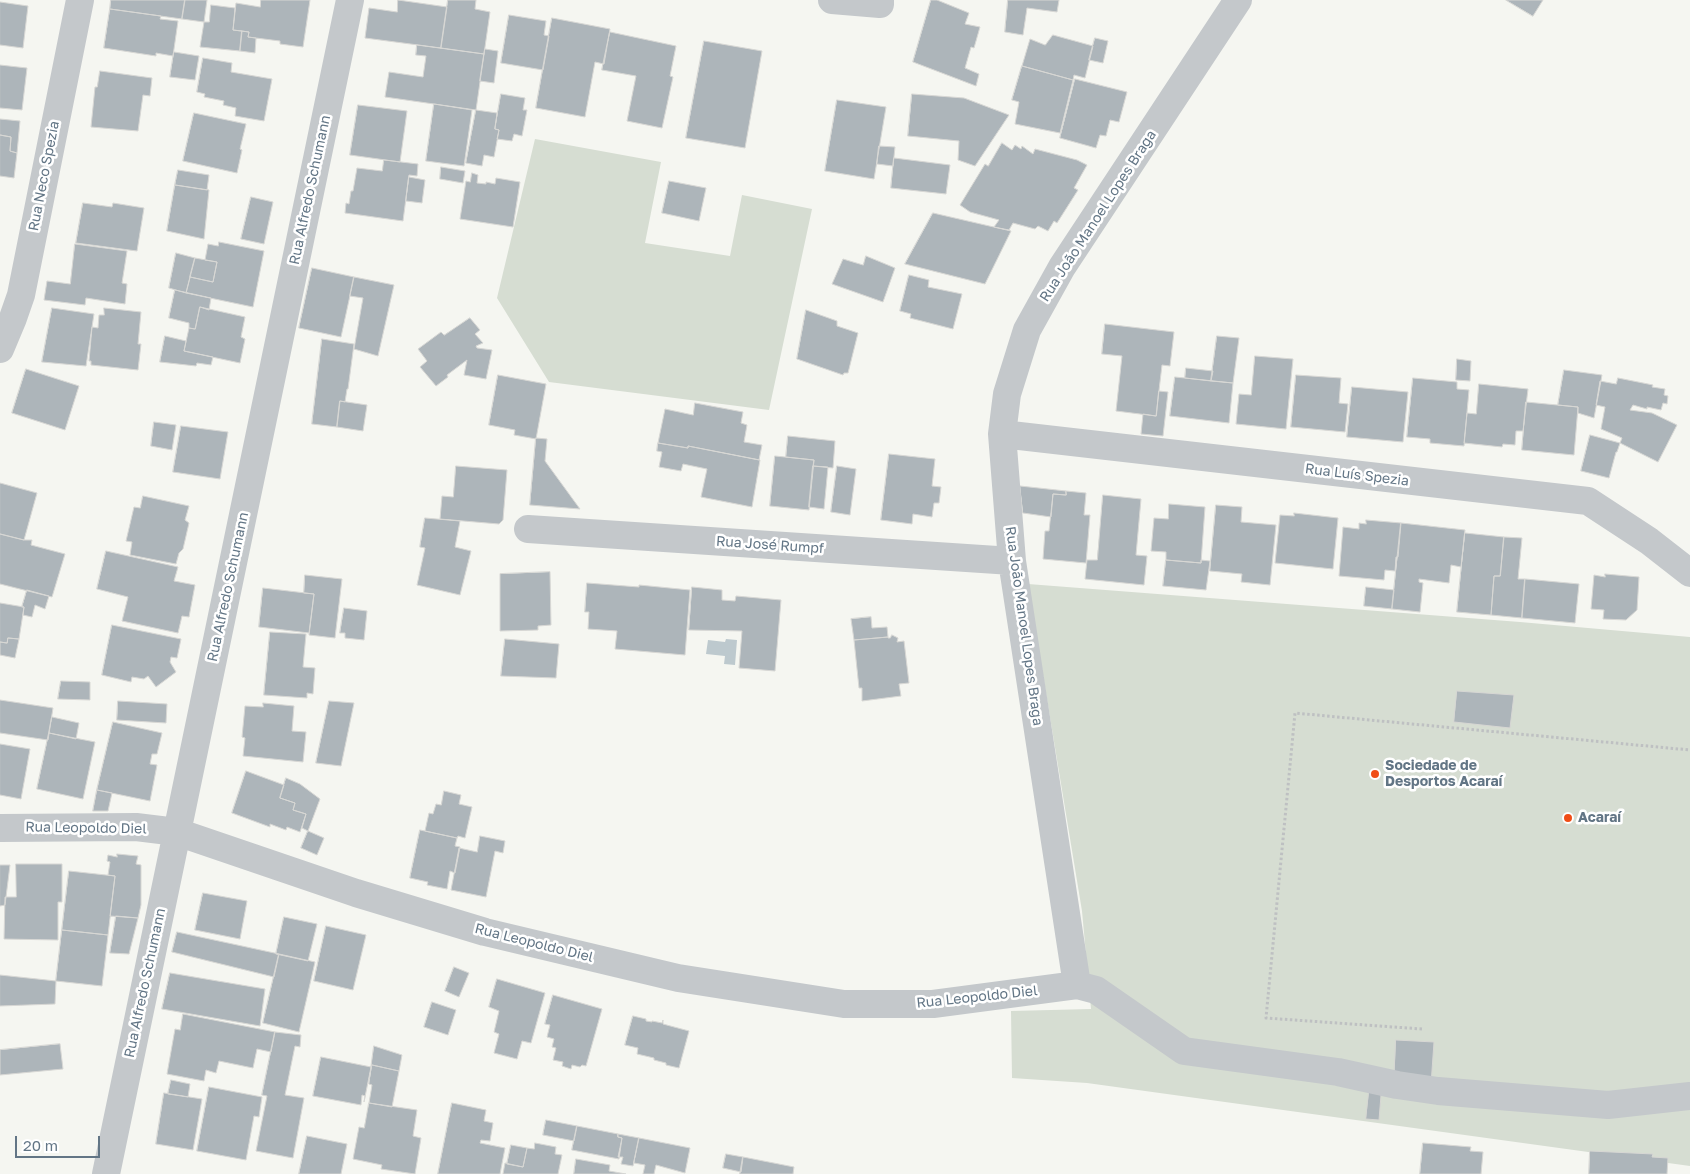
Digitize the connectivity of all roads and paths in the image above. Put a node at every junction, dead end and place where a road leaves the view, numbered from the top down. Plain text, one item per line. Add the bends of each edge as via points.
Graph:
1 (80, 0) edge
2 (350, 0) edge
3 (832, 0) edge
4 (880, 0) edge
5 (1238, 0) edge
6 (0, 349) edge
7 (1002, 434) junction
8 (528, 529) dead end
9 (1012, 561) junction
10 (1690, 573) edge
11 (1690, 750) edge
12 (0, 828) edge
13 (176, 832) junction
14 (1077, 985) junction
15 (1422, 1029) dead end
16 (1690, 1096) edge
17 (106, 1174) edge

1 - 6 street, Rua Neco Spezia via 20,295
2 - 13 street, Rua Alfredo Schumann
3 - 4 street via 880,4
5 - 7 street, Rua João Manoel Lopes Braga via 1062,267 1027,330 1007,394
7 - 9 street, Rua João Manoel Lopes Braga
7 - 10 street, Rua Luís Spezia via 1588,501
8 - 9 street, Rua José Rumpf
9 - 14 street, Rua João Manoel Lopes Braga
11 - 15 path via 1295,714 1266,1018
12 - 13 street, Rua Leopoldo Diel via 136,827
13 - 14 street, Rua Leopoldo Diel via 356,893 486,932 678,978 844,1004 933,1004
13 - 17 street, Rua Alfredo Schumann
14 - 16 street via 1108,997 1184,1051 1338,1072 1438,1092 1608,1105

